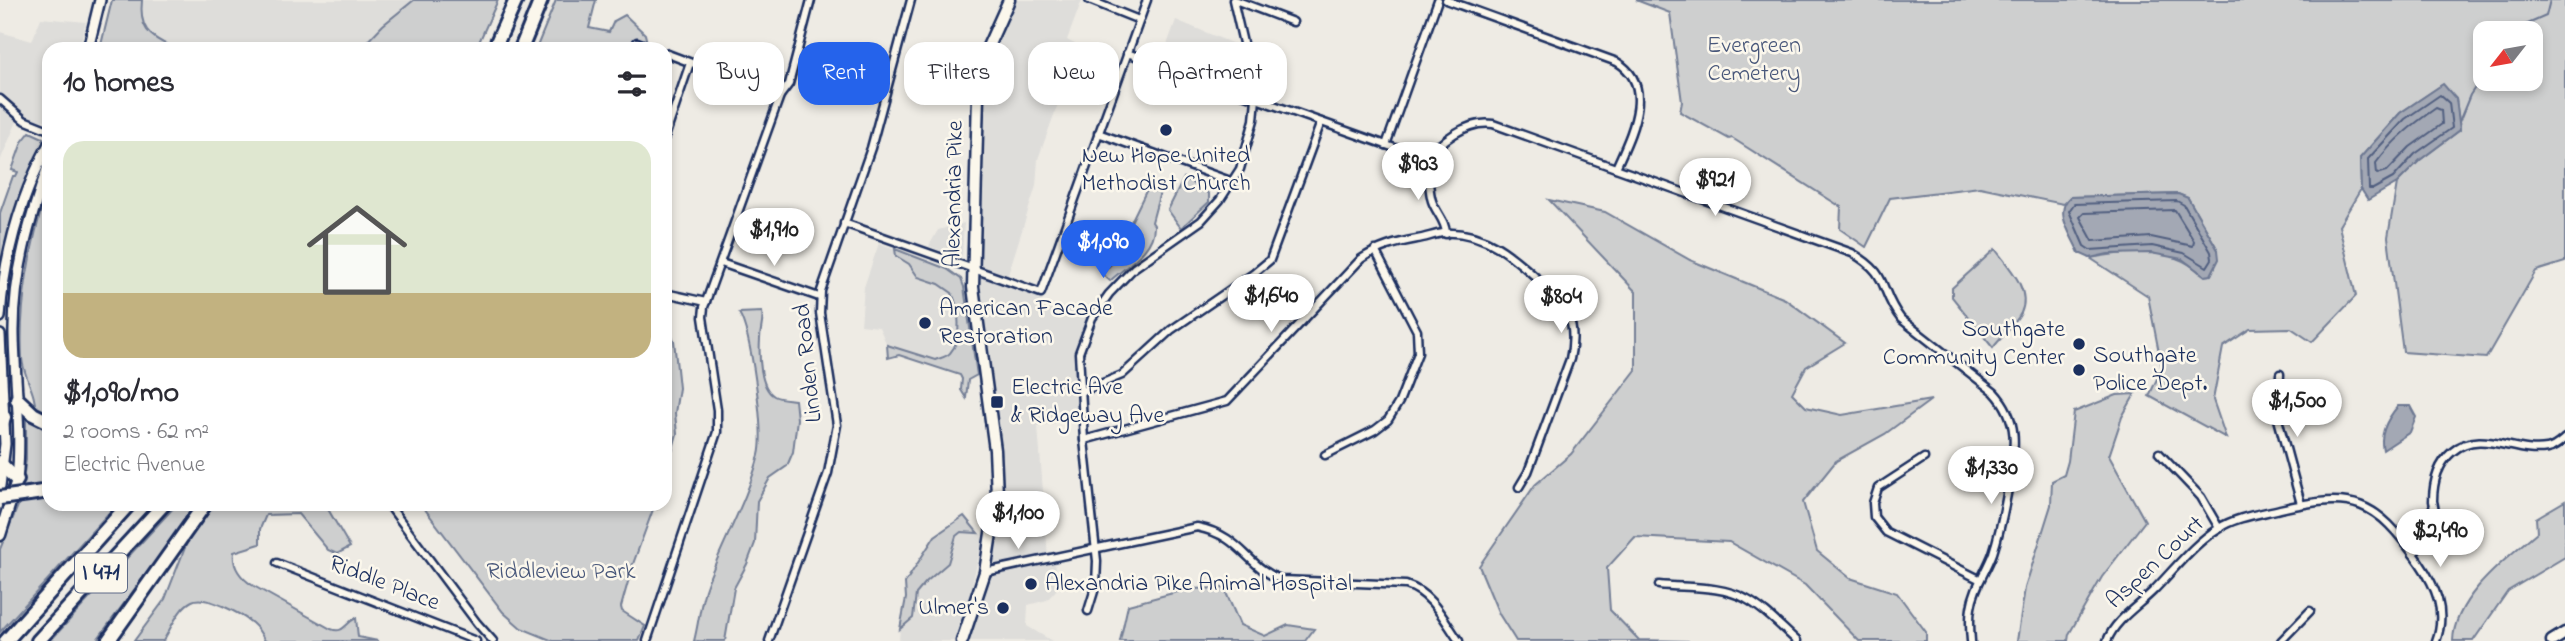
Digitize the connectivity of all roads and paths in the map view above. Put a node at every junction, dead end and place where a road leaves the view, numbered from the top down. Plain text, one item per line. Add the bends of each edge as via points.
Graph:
1 (100, 0) edge
2 (516, 0) edge
3 (541, 0) edge
4 (811, 0) edge
5 (911, 0) edge
6 (1009, 0) edge
7 (1088, 0) edge
8 (1147, 0) edge
9 (1234, 0) edge
10 (1438, 0) edge
11 (1446, 0) edge
12 (1139, 20) junction
13 (1293, 22) dead end
14 (90, 42) edge
15 (497, 42) edge
16 (524, 42) edge
17 (1243, 42) edge
18 (1127, 53) junction
19 (1133, 55) edge
20 (672, 56) edge
21 (690, 63) junction
22 (693, 64) edge
23 (784, 91) edge
24 (0, 99) edge
25 (777, 105) edge
26 (1255, 105) edge
27 (1273, 105) edge
28 (672, 116) edge
29 (1321, 122) junction
30 (42, 127) edge
31 (1098, 133) junction
32 (1386, 145) junction
33 (42, 161) edge
34 (1424, 161) junction
35 (1616, 168) junction
36 (1233, 182) junction
37 (42, 185) edge
38 (844, 223) junction
39 (1446, 233) junction
40 (1375, 250) junction
41 (721, 263) junction
42 (973, 270) junction
43 (672, 295) edge
44 (819, 298) junction
45 (706, 302) junction
46 (0, 317) edge
47 (0, 335) edge
48 (2280, 374) dead end
49 (1081, 392) junction
50 (17, 399) junction
51 (42, 418) edge
52 (2, 423) edge
53 (2565, 438) edge
54 (1084, 440) junction
55 (2159, 453) dead end
56 (1325, 455) dead end
57 (1924, 457) dead end
58 (2, 465) edge
59 (17, 480) junction
60 (0, 486) edge
61 (1519, 487) dead end
62 (42, 492) edge
63 (0, 498) edge
64 (2301, 504) junction
65 (123, 511) edge
66 (158, 511) edge
67 (200, 511) edge
68 (393, 511) edge
69 (2219, 528) junction
70 (0, 535) edge
71 (1096, 548) junction
72 (2411, 551) junction
73 (277, 563) dead end
74 (985, 572) junction
75 (1979, 579) junction
76 (1660, 585) dead end
77 (1088, 611) dead end
78 (2310, 611) dead end
79 (2565, 633) edge
80 (1456, 640) edge
81 (6, 641) edge
82 (38, 641) edge
83 (108, 641) edge
84 (476, 641) edge
85 (493, 641) edge
86 (647, 641) edge
87 (769, 641) edge
88 (962, 641) edge
89 (1797, 641) edge
90 (1971, 641) edge
91 (2106, 641) edge
92 (2281, 641) edge
93 (2436, 641) edge
94 (2552, 641) edge

1 - 14 main road
2 - 15 highway
3 - 16 highway
4 - 23 street
5 - 38 street, Linden Road via 875,136
6 - 42 main road, Alexandria Pike via 986,51 979,86
7 - 12 street
8 - 12 street
9 - 13 street
9 - 17 street
10 - 32 street
11 - 35 street via 1626,69 1639,98
12 - 18 street
18 - 19 street
18 - 31 street
20 - 21 street
21 - 22 street
21 - 28 street
24 - 30 street via 24,120
25 - 41 street
26 - 36 street via 1248,145
27 - 29 street
29 - 32 street
29 - 49 street via 1270,260 1171,330 1122,375
31 - 36 street
31 - 42 street via 1041,293
32 - 34 street
33 - 46 main road via 17,220
34 - 35 street via 1464,129 1489,123
34 - 39 street
35 - 75 street via 1860,257 1881,276 1901,319 2000,399 2013,423 2015,453 2001,528
36 - 49 street via 1200,221 1134,268 1109,294 1081,346
37 - 50 main road via 16,287
38 - 42 street
38 - 44 street, Linden Road
39 - 40 street
39 - 61 street via 1478,238 1513,255 1554,294 1573,325 1570,359
40 - 54 street via 1357,263 1227,401
40 - 56 street via 1418,331 1418,353 1388,420
41 - 44 street
41 - 45 street
42 - 74 main road, Alexandria Pike via 997,495
43 - 45 street
44 - 87 street, Linden Road via 835,445
45 - 86 street via 703,317 718,432
47 - 52 main road
48 - 64 street via 2278,419
49 - 54 street
50 - 51 highway
50 - 59 main road
52 - 58 main road
53 - 72 street via 2545,450 2486,441 2460,447 2443,462 2436,477 2432,529
54 - 71 street
55 - 69 street via 2201,497
57 - 75 street via 1878,488 1874,517 1886,532
58 - 59 highway
58 - 60 main road
59 - 70 main road
62 - 63 highway, bridge
64 - 69 street, Aspen Court
64 - 72 street, Aspen Court via 2329,499 2357,504 2381,516
65 - 81 highway, I 471
66 - 82 highway, I 471
67 - 83 highway
68 - 85 street
69 - 91 street, Aspen Court via 2120,621
71 - 74 street
71 - 77 street via 1096,586
71 - 80 street via 1192,527 1213,531 1228,537 1282,580 1416,588
72 - 93 street, Aspen Court via 2430,578 2440,604
73 - 84 street, Riddle Place
74 - 88 main road, Alexandria Pike
75 - 90 street via 1971,608
76 - 89 street via 1741,596
78 - 92 street
79 - 94 main road

